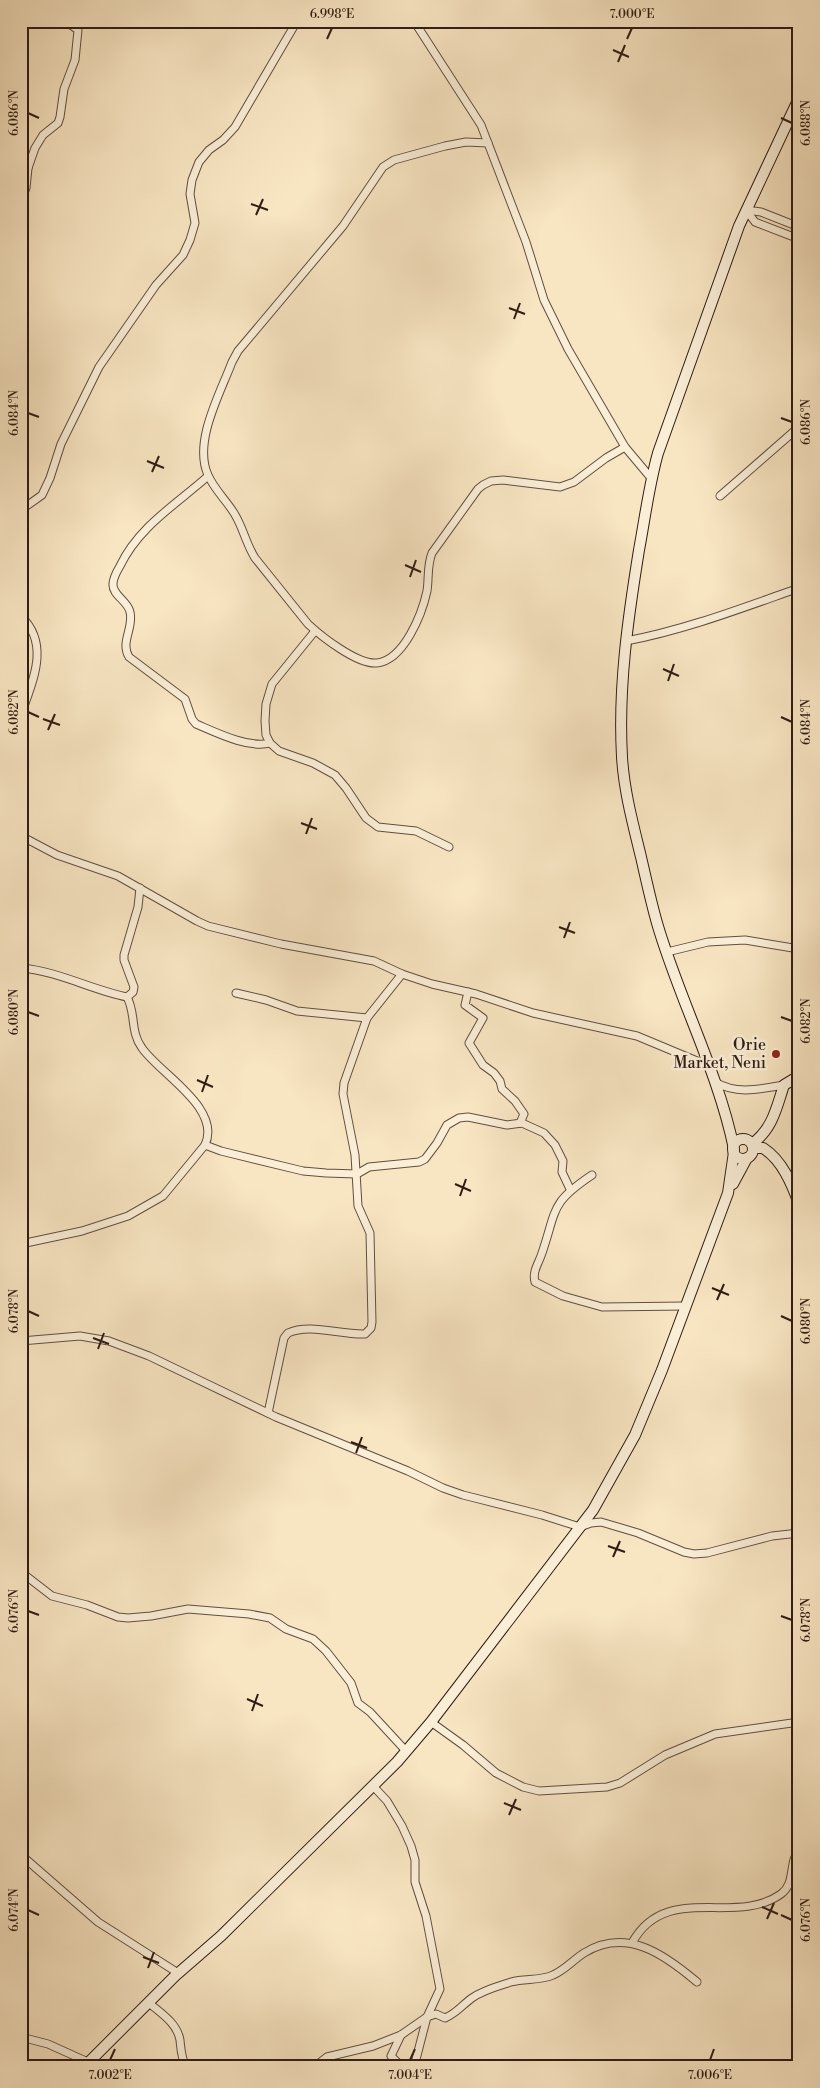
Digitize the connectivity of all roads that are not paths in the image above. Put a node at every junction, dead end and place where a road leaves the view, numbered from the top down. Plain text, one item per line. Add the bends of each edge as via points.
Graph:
1 (52, 21) edge
2 (297, 21) edge
3 (414, 21) edge
4 (799, 98) edge
5 (488, 143) junction
6 (25, 169) edge
7 (21, 201) edge
8 (746, 210) junction
9 (799, 227) edge
10 (799, 239) edge
11 (799, 427) edge
12 (625, 447) junction
13 (208, 476) junction
14 (651, 478) junction
15 (720, 496) dead end
16 (21, 510) edge
17 (799, 588) edge
18 (21, 616) edge
19 (315, 631) junction
20 (626, 641) junction
21 (21, 715) edge
22 (270, 743) junction
23 (21, 836) edge
24 (449, 847) dead end
25 (140, 888) junction
26 (799, 949) edge
27 (667, 952) junction
28 (21, 968) edge
29 (402, 974) junction
30 (468, 992) junction
31 (236, 993) dead end
32 (127, 997) junction
33 (366, 1018) junction
34 (709, 1066) junction
35 (799, 1076) edge
36 (715, 1082) junction
37 (784, 1085) junction
38 (520, 1123) junction
39 (728, 1123) junction
40 (751, 1144) junction
41 (206, 1145) junction
42 (734, 1150) junction
43 (748, 1158) junction
44 (356, 1174) junction
45 (592, 1175) dead end
46 (570, 1189) junction
47 (728, 1193) junction
48 (799, 1204) edge
49 (21, 1244) edge
50 (685, 1306) junction
51 (21, 1341) edge
52 (268, 1413) junction
53 (580, 1527) junction
54 (799, 1533) edge
55 (21, 1572) edge
56 (431, 1722) junction
57 (799, 1722) edge
58 (406, 1752) junction
59 (374, 1787) junction
60 (799, 1850) edge
61 (21, 1855) edge
62 (632, 1943) junction
63 (178, 1973) junction
64 (697, 1982) dead end
65 (149, 2003) junction
66 (427, 2017) junction
67 (400, 2035) junction
68 (21, 2037) edge
69 (86, 2064) edge
70 (186, 2067) edge
71 (314, 2067) edge
72 (402, 2067) edge
73 (414, 2067) edge

1 - 6 street via 72,25 78,30 75,60 64,89 58,123 43,135
2 - 16 street via 235,127 199,162 190,194 194,223 183,255 156,286 99,367 61,444 42,495
3 - 5 street
4 - 8 main road
5 - 12 street via 523,233 544,300 568,349
5 - 13 street via 466,142 445,146 394,160 383,167 343,226 257,326 232,362 203,436 204,466
6 - 7 street via 26,188
8 - 9 street via 761,212
8 - 10 street via 755,222
8 - 14 main road
11 - 15 street
12 - 14 street
12 - 19 street via 574,482 560,487 503,480 491,481 478,488 432,553 427,590 416,626 406,642 386,659 378,663 358,659
13 - 19 street via 235,513 255,558
13 - 22 street via 146,529 115,576 114,590 130,612 126,652 184,699 196,724 250,744
14 - 20 main road
17 - 20 street via 657,635
18 - 21 street via 36,638 38,649 36,668
19 - 22 street via 272,684 265,721
20 - 27 main road via 621,720 623,767 634,829
22 - 24 street via 278,751 313,763 335,775 366,818 378,827 416,831
23 - 25 street via 57,855 118,876
25 - 29 street via 208,926 374,961
25 - 32 street via 138,907 124,954 134,987
26 - 27 street via 736,940 708,942
27 - 34 main road
28 - 32 street
29 - 30 street
29 - 33 street
30 - 34 street via 533,1013 637,1036
30 - 38 street via 465,1005 484,1018 469,1043 483,1065 500,1081 502,1089 520,1107 524,1114
31 - 33 street via 297,1011
32 - 41 street via 135,1036 142,1049 205,1117 210,1128
33 - 44 street via 343,1094
34 - 36 main road
35 - 37 main road
36 - 37 street via 733,1090
36 - 39 main road
37 - 40 main road via 766,1133
38 - 44 street via 507,1125 459,1118 447,1125 425,1159 368,1167
38 - 46 street via 544,1133 556,1145
39 - 40 main road
39 - 42 main road
40 - 42 main road via 736,1142
40 - 43 main road via 753,1152
40 - 48 main road via 763,1148 773,1157
41 - 44 street via 303,1171
41 - 49 street via 163,1196 128,1216 82,1231
42 - 43 main road via 741,1158
42 - 47 main road
43 - 47 main road
44 - 52 street via 358,1206 370,1233 372,1328 365,1334 348,1335 310,1328 288,1333 284,1338
45 - 46 street
46 - 50 street via 553,1212 534,1272 535,1282 563,1296 602,1307
47 - 50 main road
50 - 53 main road via 635,1435
51 - 52 street via 80,1336 109,1341 185,1372
52 - 53 street via 450,1490
53 - 54 street via 601,1522 694,1554
53 - 56 main road
55 - 58 street via 52,1596 118,1617 144,1617 188,1609 270,1618 286,1629 313,1639 326,1651 351,1683 358,1703
56 - 57 street via 496,1772 523,1787 540,1791 608,1787 665,1755 715,1734
56 - 58 main road
58 - 59 main road
59 - 63 main road via 221,1936
59 - 66 street via 402,1826 415,1860 415,1882 426,1916 440,1988
60 - 62 street via 794,1859 791,1881 779,1895 759,1904 693,1907 663,1915 649,1920
61 - 63 street via 98,1922
62 - 64 street via 666,1959
62 - 66 street via 603,1945 584,1953 554,1975 514,1981 473,1997 457,2013 445,2018 436,2014
63 - 65 main road
65 - 69 main road
65 - 70 street via 176,2029
66 - 67 street
66 - 73 street
67 - 71 street via 327,2058
67 - 72 street via 391,2056
68 - 69 street via 48,2044

